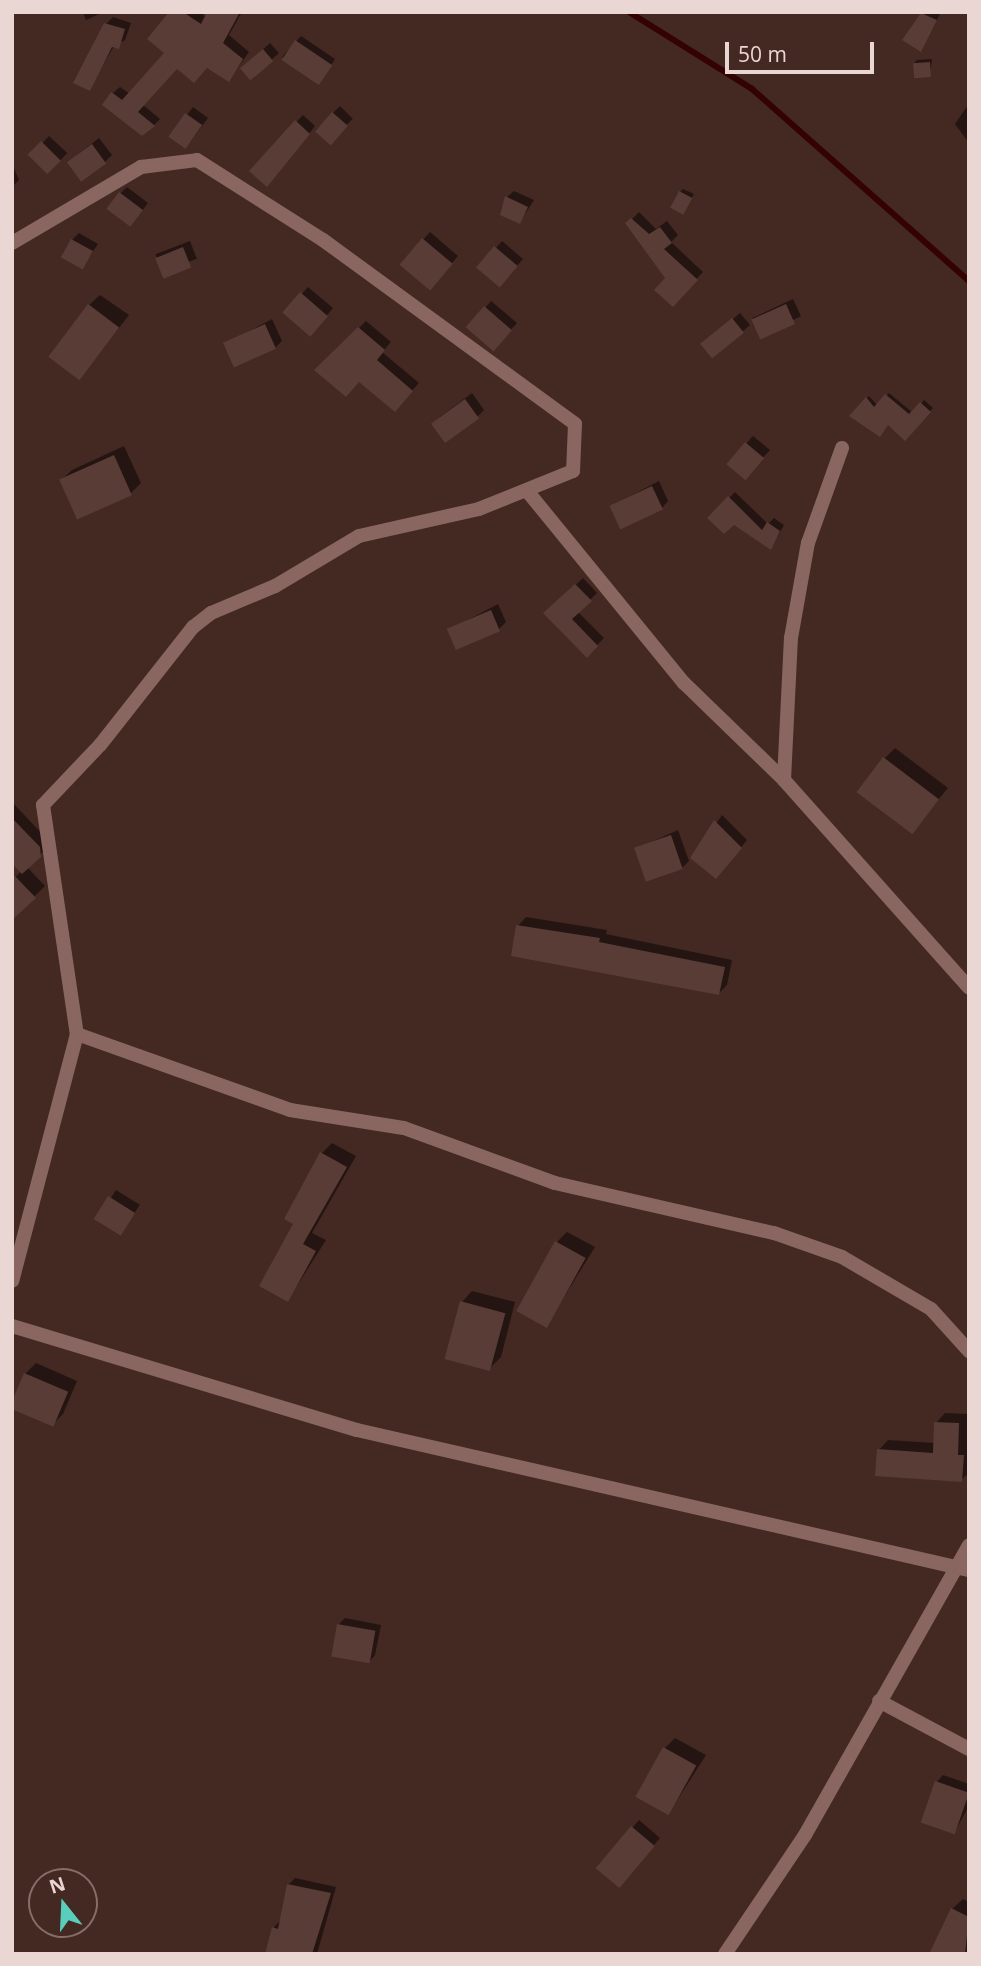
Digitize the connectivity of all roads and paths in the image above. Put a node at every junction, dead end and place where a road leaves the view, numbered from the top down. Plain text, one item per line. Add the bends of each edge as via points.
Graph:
1 (12, 243) edge
2 (842, 448) dead end
3 (528, 492) junction
4 (784, 780) junction
5 (969, 988) edge
6 (77, 1034) junction
7 (12, 1281) edge
8 (12, 1326) edge
9 (969, 1351) edge
10 (969, 1545) edge
11 (962, 1568) edge
12 (879, 1701) junction
13 (969, 1749) edge
14 (725, 1954) edge

1 - 3 street via 141,167 197,160 281,210 575,424 573,471
2 - 4 street via 808,543 791,638
3 - 4 street via 684,683
3 - 6 street via 479,509 359,536 275,586 211,613 193,627 100,746 43,805
4 - 5 street
6 - 7 street
6 - 9 street via 290,1110 404,1128 555,1183 797,1241 842,1257 931,1309
8 - 11 street via 356,1430
10 - 11 street
11 - 12 street
12 - 13 street
12 - 14 street via 805,1835

